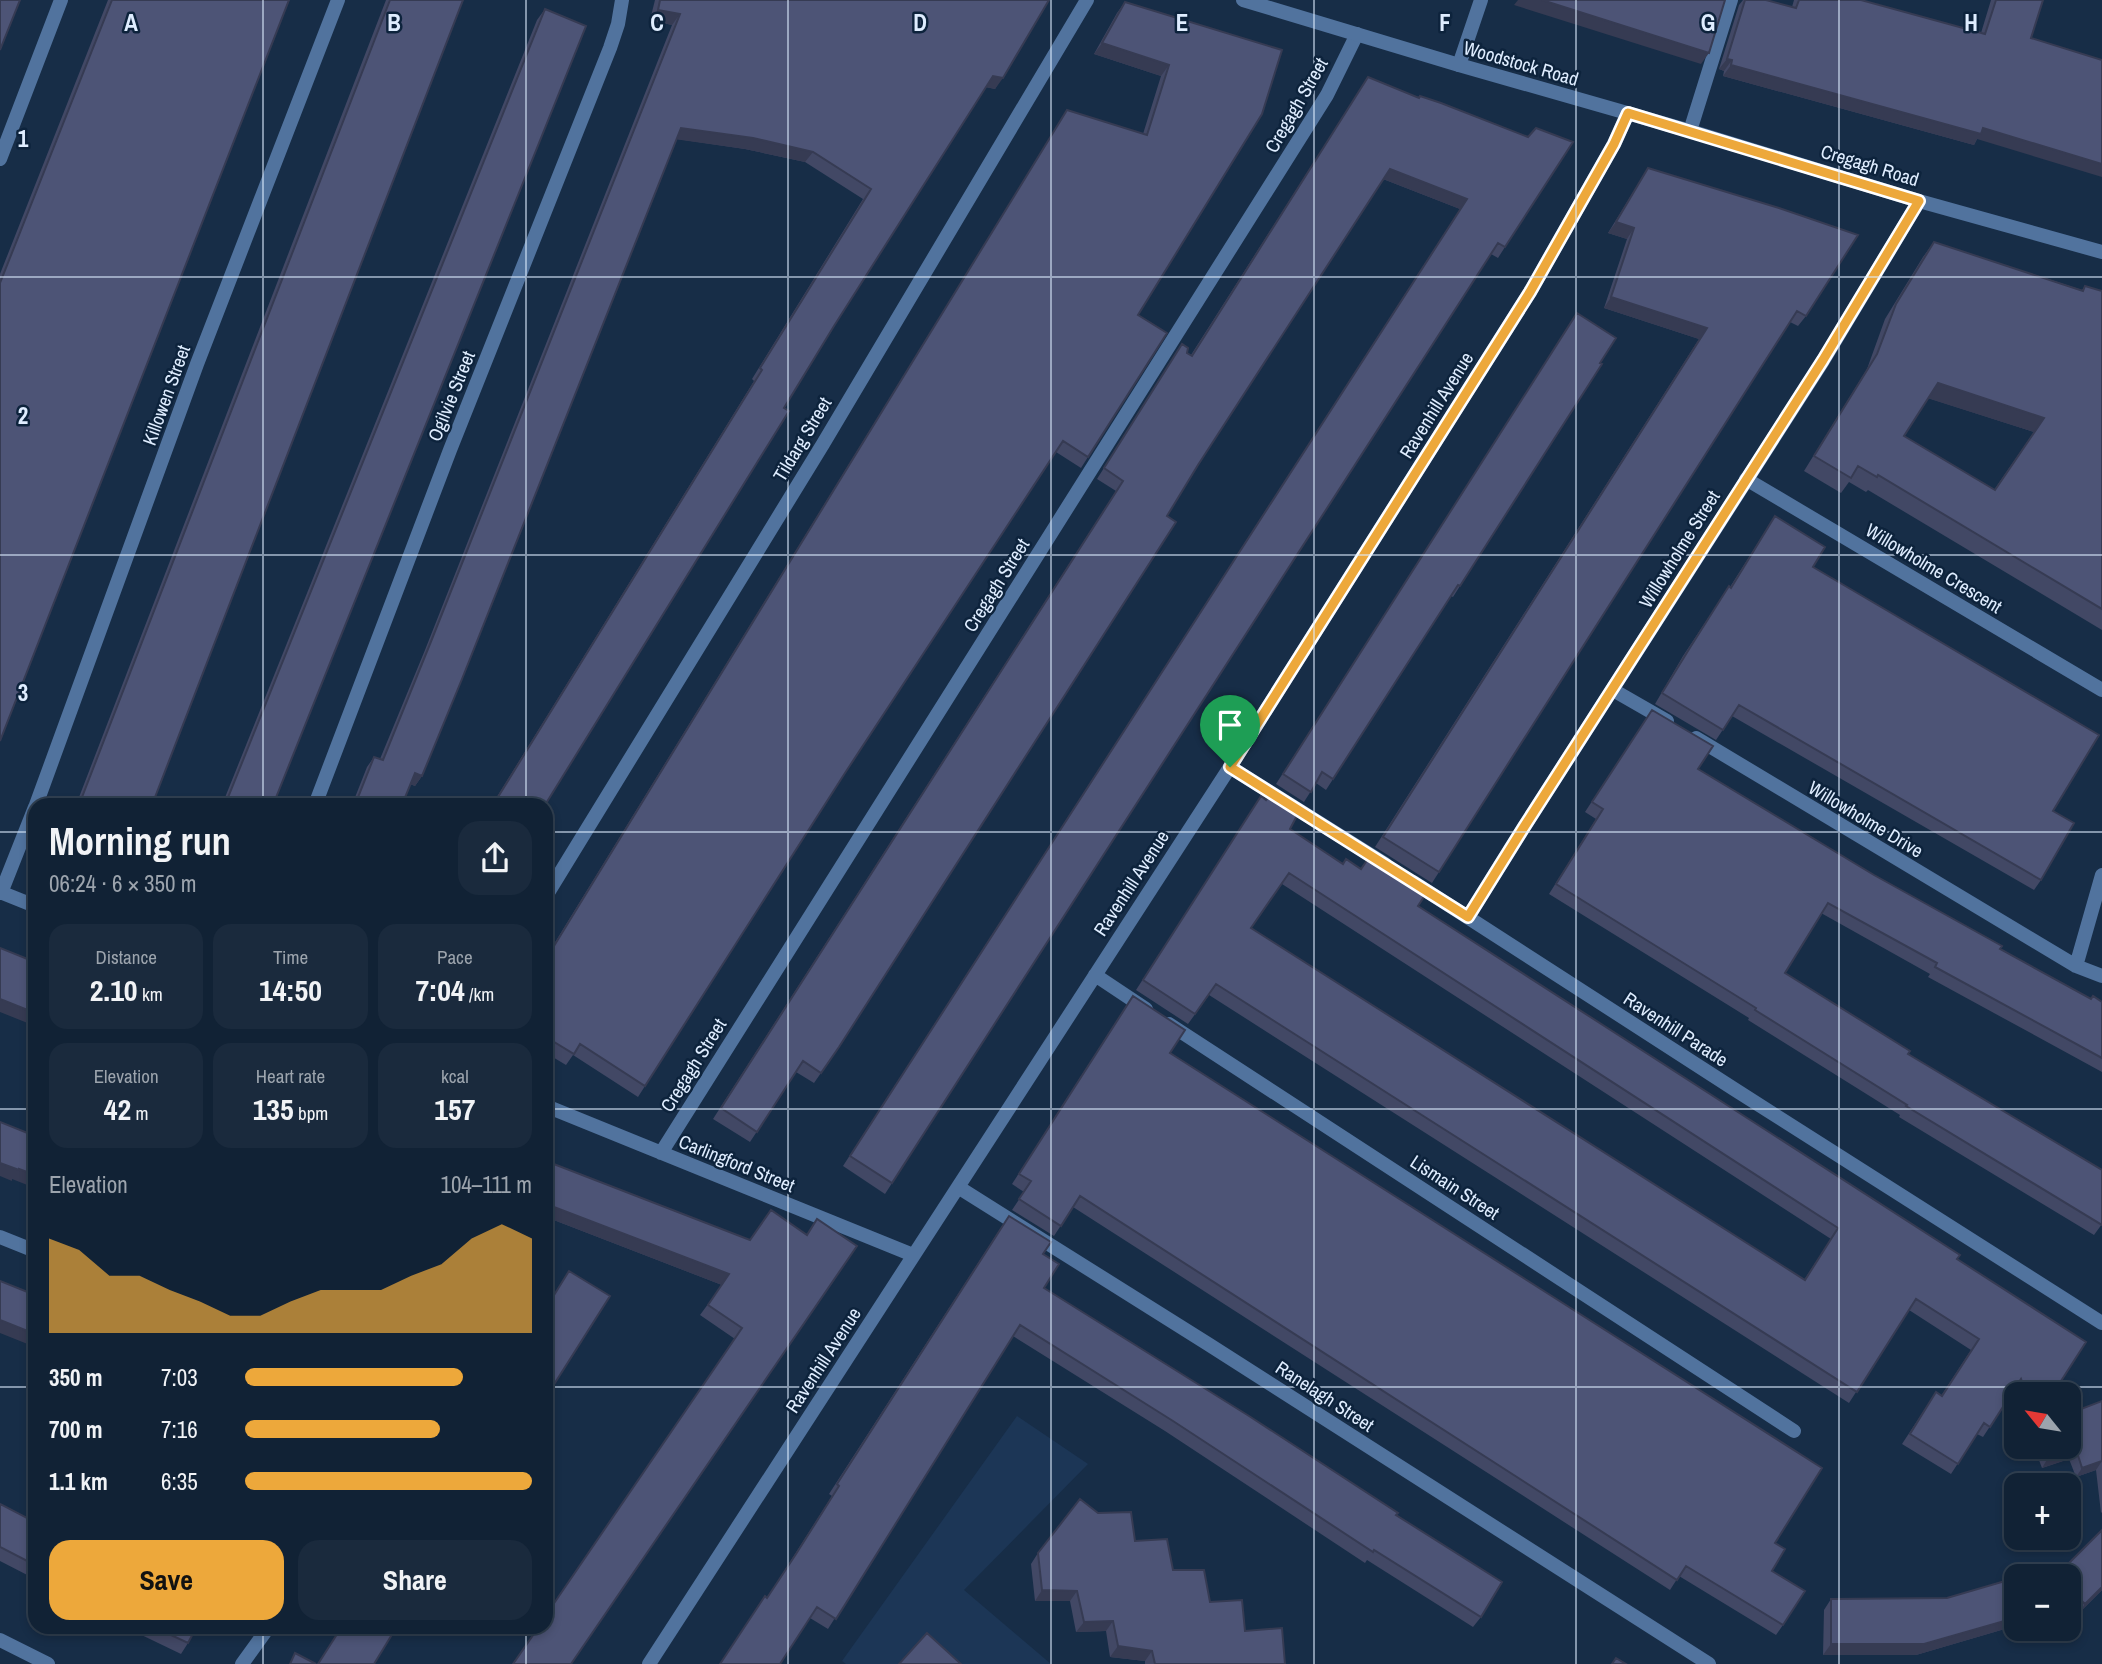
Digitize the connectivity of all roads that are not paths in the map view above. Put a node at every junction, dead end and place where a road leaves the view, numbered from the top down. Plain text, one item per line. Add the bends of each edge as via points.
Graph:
1 (61, 0) edge
2 (338, 0) edge
3 (622, 0) edge
4 (1087, 0) edge
5 (1243, 0) edge
6 (1481, 0) edge
7 (1731, 0) edge
8 (1357, 34) junction
9 (1459, 65) junction
10 (1628, 113) junction
11 (1690, 131) junction
12 (0, 159) edge
13 (1919, 201) junction
14 (2102, 252) edge
15 (1746, 479) junction
16 (1613, 690) junction
17 (2102, 690) edge
18 (1230, 767) junction
19 (38, 798) edge
20 (318, 798) edge
21 (28, 823) edge
22 (2102, 876) edge
23 (553, 885) edge
24 (0, 892) edge
25 (28, 903) edge
26 (1468, 917) junction
27 (2076, 966) junction
28 (1095, 975) junction
29 (2102, 976) edge
30 (553, 1109) edge
31 (661, 1153) junction
32 (958, 1187) junction
33 (0, 1237) edge
34 (28, 1248) edge
35 (913, 1255) junction
36 (2102, 1323) edge
37 (1794, 1431) dead end
38 (264, 1634) edge
39 (0, 1640) edge
40 (48, 1664) edge
41 (242, 1664) edge
42 (649, 1664) edge
43 (1709, 1664) edge

1 - 12 street
2 - 19 street, Killowen Street
3 - 20 street, Ogilvie Street via 610,48
4 - 23 street, Tildarg Street
5 - 8 street, Woodstock Road
6 - 9 street
7 - 11 street
8 - 9 street, Woodstock Road
8 - 31 street, Cregagh Street via 1320,107
9 - 10 street, Woodstock Road
10 - 11 street, Cregagh Road
10 - 18 street, Ravenhill Avenue via 1530,292
11 - 13 street, Cregagh Road
13 - 14 street, Cregagh Road
13 - 15 street, Willowholme Street
15 - 16 street, Willowholme Street
15 - 17 street, Willowholme Crescent
16 - 26 street, Willowholme Street
16 - 27 street, Willowholme Drive
18 - 26 street, Ravenhill Parade
18 - 28 street, Ravenhill Avenue
21 - 24 street, Killowen Street
22 - 27 street
24 - 25 street
26 - 36 street, Ravenhill Parade
27 - 29 street, Willowholme Drive
28 - 32 street, Ravenhill Avenue
28 - 37 street, Lismain Street
30 - 31 street, Carlingford Street
31 - 35 street, Carlingford Street
32 - 35 street, Ravenhill Avenue
32 - 43 street, Ranelagh Street
33 - 34 street
35 - 42 street, Ravenhill Avenue
38 - 41 street
39 - 40 street

